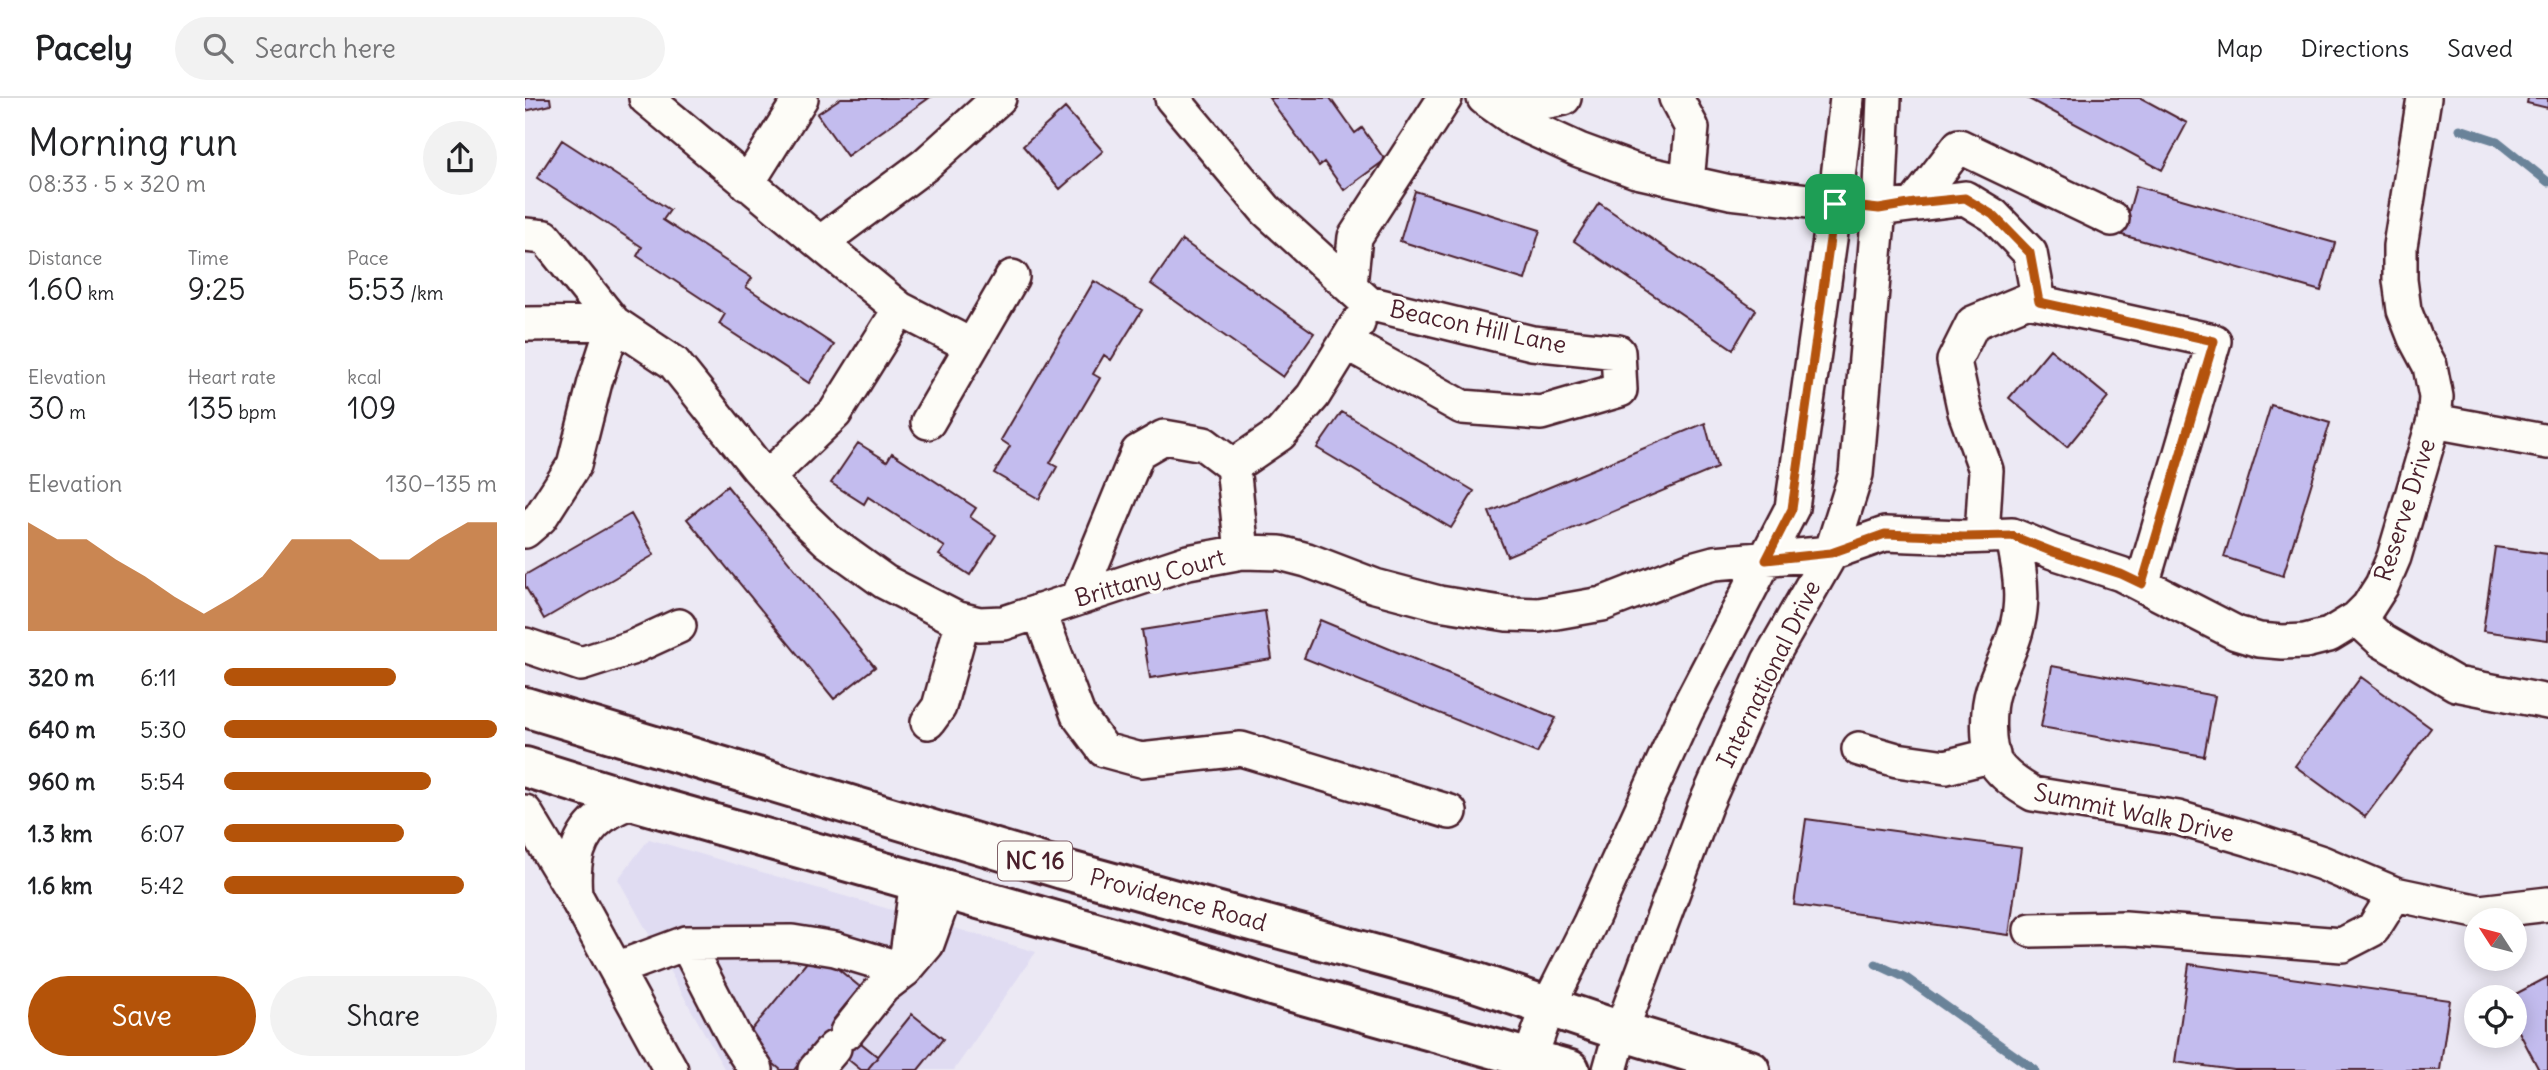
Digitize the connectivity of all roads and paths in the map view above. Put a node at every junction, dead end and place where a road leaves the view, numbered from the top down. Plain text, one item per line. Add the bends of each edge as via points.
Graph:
1 (646, 98) edge
2 (801, 98) edge
3 (999, 98) edge
4 (1172, 98) edge
5 (1445, 98) edge
6 (1565, 98) edge
7 (1676, 98) edge
8 (1847, 98) edge
9 (1885, 98) edge
10 (2424, 98) edge
11 (1497, 102) edge
12 (1687, 182) junction
13 (747, 184) junction
14 (1915, 203) junction
15 (1835, 204) junction
16 (1879, 209) junction
17 (2112, 219) dead end
18 (525, 235) edge
19 (820, 243) junction
20 (1012, 277) dead end
21 (1359, 294) junction
22 (2039, 302) junction
23 (900, 309) junction
24 (614, 323) junction
25 (525, 324) edge
26 (1347, 343) junction
27 (972, 346) junction
28 (928, 422) dead end
29 (2434, 422) junction
30 (2548, 442) edge
31 (1233, 466) junction
32 (767, 478) junction
33 (525, 531) edge
34 (1997, 536) junction
35 (1242, 552) junction
36 (1831, 553) junction
37 (1766, 560) junction
38 (2142, 584) junction
39 (1078, 598) junction
40 (1039, 611) junction
41 (2357, 618) junction
42 (963, 620) junction
43 (679, 626) dead end
44 (525, 645) edge
45 (2548, 702) edge
46 (525, 706) edge
47 (928, 722) dead end
48 (1859, 749) dead end
49 (1993, 755) junction
50 (525, 766) edge
51 (638, 802) junction
52 (525, 811) edge
53 (1450, 811) dead end
54 (932, 884) junction
55 (2395, 894) junction
56 (575, 895) junction
57 (2548, 904) edge
58 (2031, 930) dead end
59 (686, 943) junction
60 (615, 969) junction
61 (905, 970) junction
62 (1548, 1007) junction
63 (1622, 1031) junction
64 (832, 1050) edge
65 (1530, 1058) junction
66 (671, 1070) edge
67 (756, 1070) edge
68 (1570, 1070) edge
69 (1610, 1070) edge
70 (1750, 1070) edge

1 - 13 street
2 - 13 street
3 - 19 street via 925,165
4 - 21 street, Beacon Hill Lane via 1266,210
5 - 21 street via 1355,237
6 - 11 street
7 - 12 street via 1692,128
8 - 15 street
9 - 16 street, International Drive
10 - 29 street, Reserve Drive via 2400,246 2400,280 2404,310 2430,366 2436,397
11 - 12 street via 1518,122 1579,150 1636,171
12 - 15 street via 1730,192
13 - 19 street
14 - 16 street
14 - 17 street via 1959,146
14 - 22 street via 1965,198 1993,215 2030,253
15 - 16 street
15 - 37 street via 1792,509
16 - 36 street, International Drive via 1856,474
18 - 24 street, Brittany Court via 545,237
19 - 23 street
20 - 27 street
21 - 26 street
21 - 26 street, Beacon Hill Lane via 1532,343 1618,352 1620,390 1541,413 1462,407
22 - 34 street, Summit Walk Drive via 2028,300 1973,323 1954,361 1965,412 1986,470
22 - 38 street via 2214,341
23 - 27 street
23 - 32 street via 835,413
24 - 25 street
24 - 32 street, Brittany Court via 674,363
24 - 33 street via 574,464 540,518
26 - 31 street via 1313,396 1280,433
27 - 28 street
29 - 30 street
29 - 41 street, Reserve Drive via 2394,557 2382,585
31 - 35 street
31 - 39 street via 1203,444 1164,437 1138,452
32 - 42 street, Brittany Court via 803,518 861,566
34 - 36 street, Reserve Drive via 1885,534
34 - 38 street, Reserve Drive
34 - 49 street, Summit Walk Drive via 2019,564 2020,609 2013,643 1992,692 1988,715
35 - 37 street, Brittany Court via 1280,553 1439,603 1539,615 1602,604 1714,563
35 - 39 street, Brittany Court via 1188,562
36 - 37 street, Brittany Court
36 - 63 street, International Drive via 1769,661 1737,731
37 - 62 street via 1686,712
38 - 41 street, Reserve Drive via 2236,633 2259,640 2305,641 2329,635
39 - 40 street, Brittany Court
40 - 42 street, Brittany Court via 1004,622
40 - 53 street via 1078,715 1104,750 1141,760 1241,749
41 - 45 street via 2382,641 2456,684
42 - 47 street via 939,707
43 - 44 street via 631,648 581,663
46 - 62 main road, Providence Road / NC 16 via 1062,869 1475,982
48 - 49 street via 1946,767
49 - 55 street, Summit Walk Drive via 2016,785 2033,794 2178,818 2310,859
50 - 51 main road, NC 16
51 - 54 main road, NC 16
51 - 56 street via 623,803 592,824 578,845 573,869
52 - 56 street
54 - 61 street
54 - 65 main road, NC 16
55 - 57 street, Summit Walk Drive via 2480,912
55 - 58 street via 2373,929 2342,945 2125,928
56 - 60 street
59 - 60 street
59 - 61 street via 792,942 835,949
59 - 67 street
60 - 66 street
61 - 64 street via 883,987
62 - 63 main road, Providence Road / NC 16
62 - 65 street
63 - 69 street, International Drive
63 - 70 main road, Providence Road / NC 16
65 - 68 main road, NC 16

